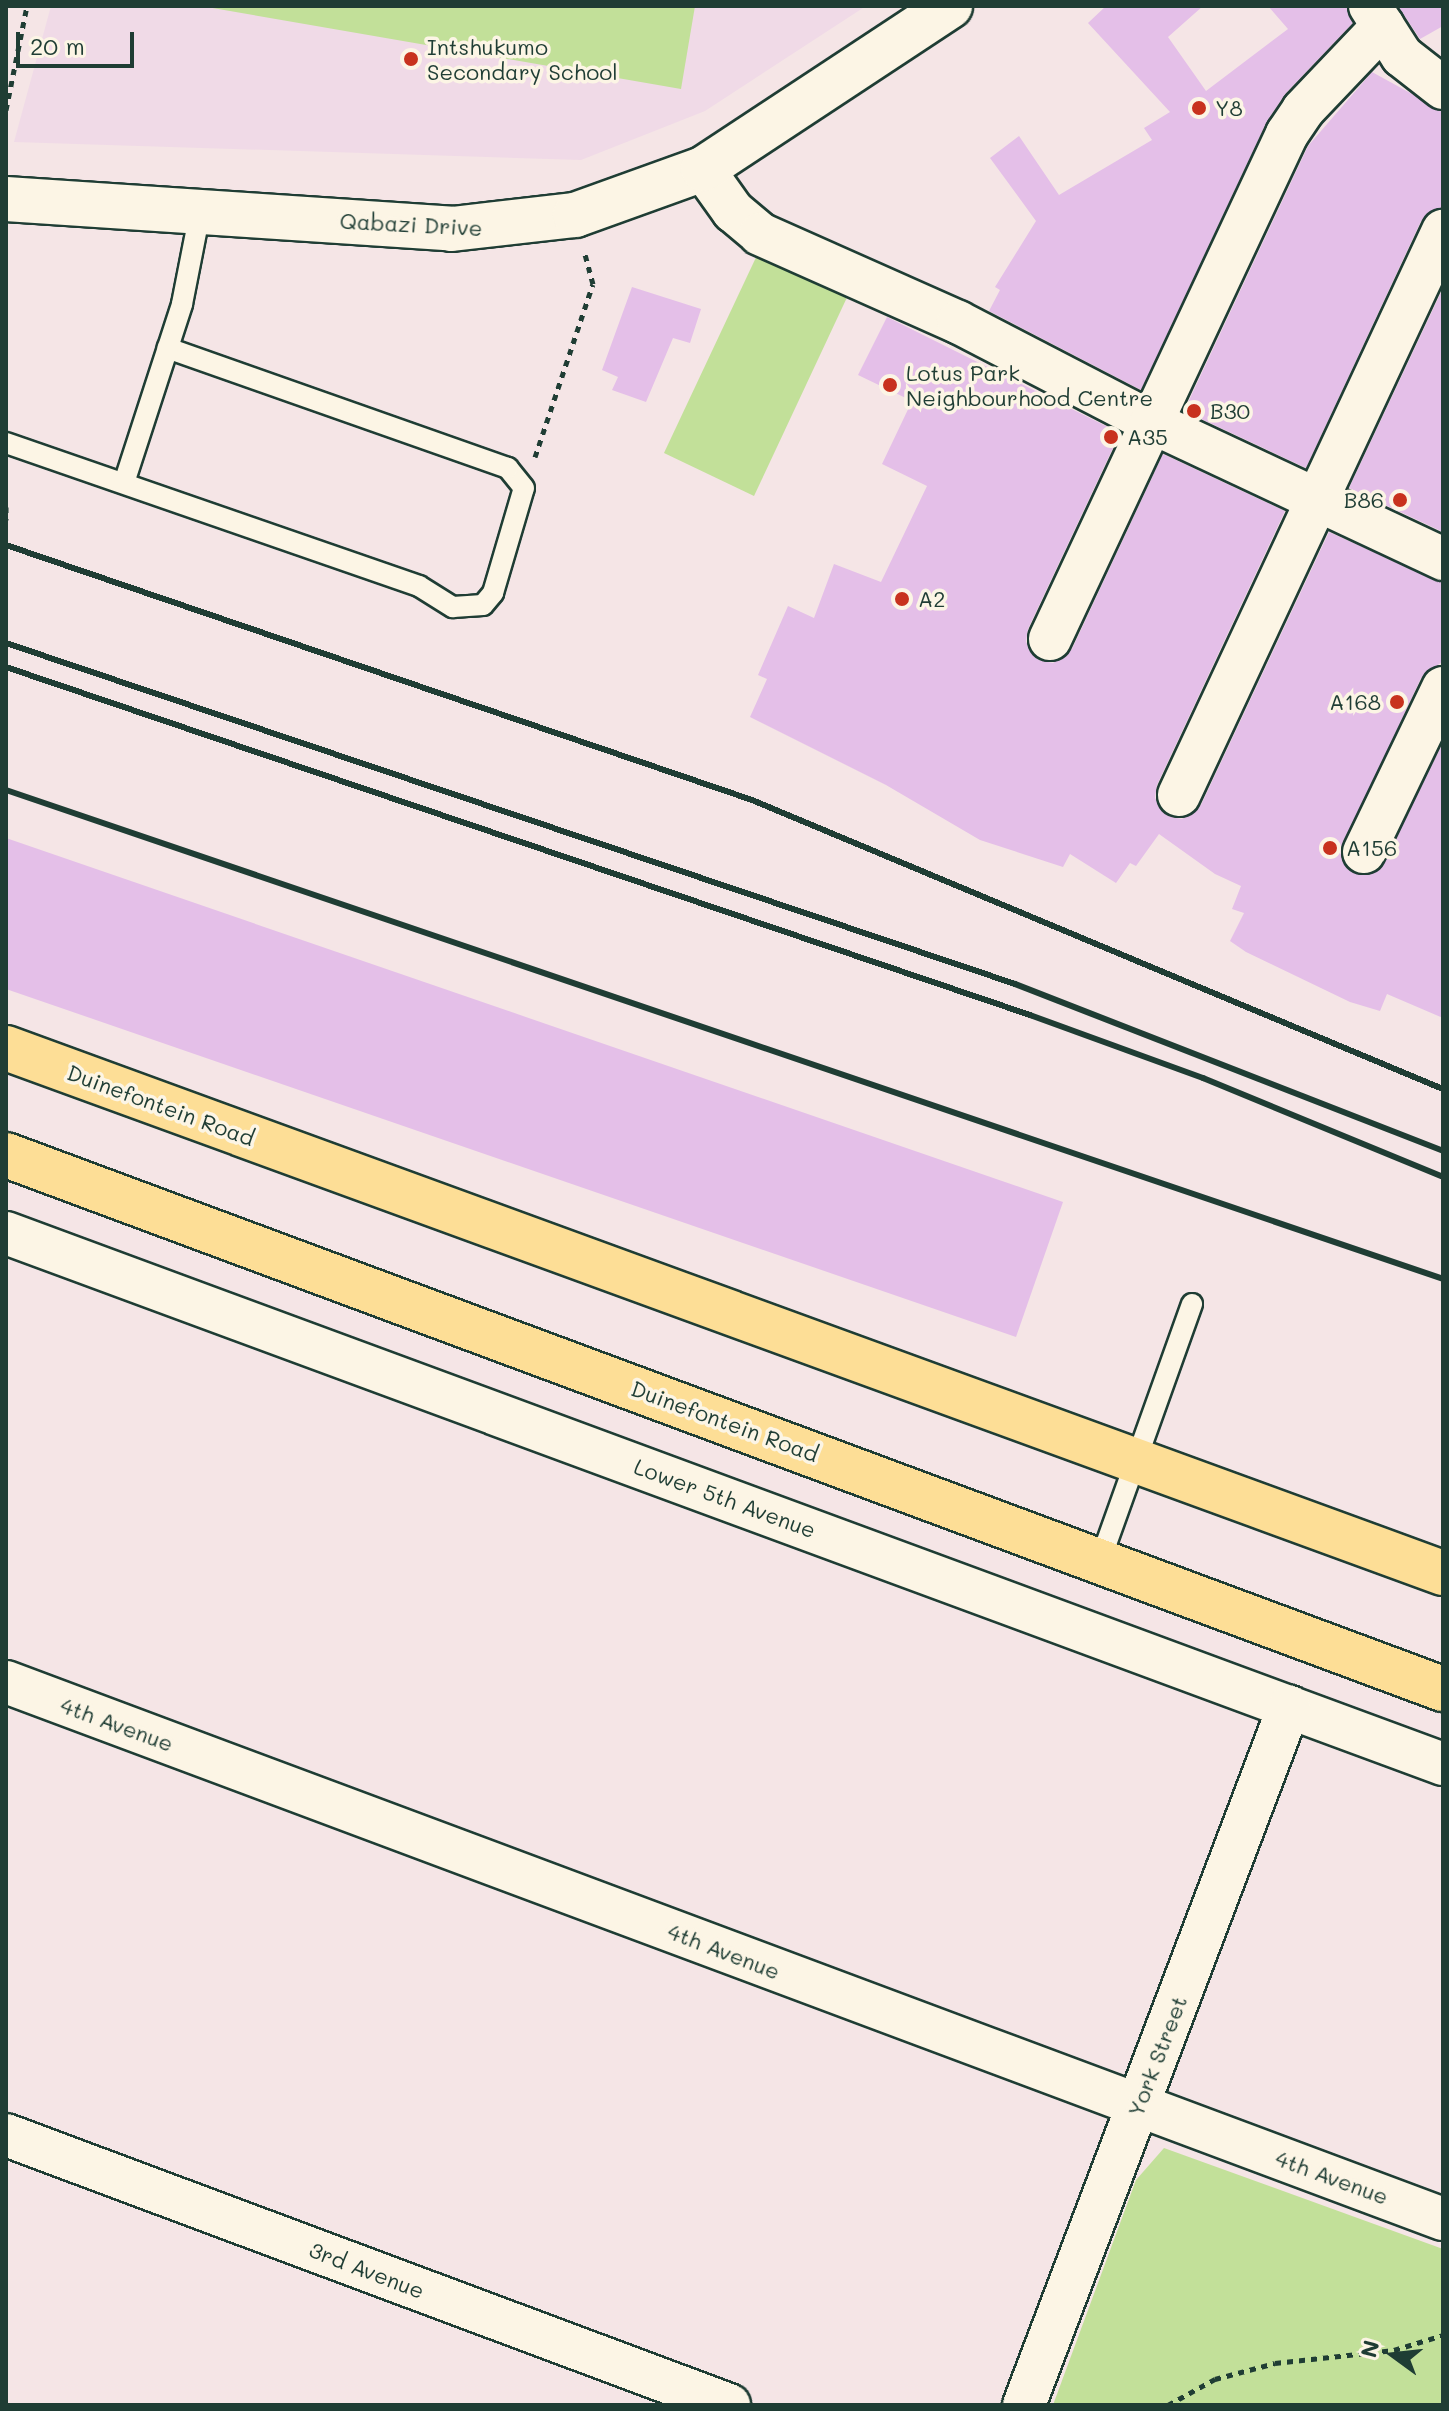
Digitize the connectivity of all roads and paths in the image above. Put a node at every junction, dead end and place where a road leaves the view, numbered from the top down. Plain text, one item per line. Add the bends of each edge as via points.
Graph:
1 (27, 6) edge
2 (950, 6) edge
3 (1376, 16) edge
4 (1443, 88) edge
5 (6, 110) edge
6 (703, 169) junction
7 (6, 199) edge
8 (200, 212) junction
9 (575, 215) junction
10 (1443, 231) edge
11 (168, 348) junction
12 (1151, 422) junction
13 (6, 443) edge
14 (124, 483) junction
15 (524, 488) junction
16 (1317, 501) junction
17 (6, 507) edge
18 (6, 520) edge
19 (1443, 559) edge
20 (1050, 639) dead end
21 (1443, 688) edge
22 (1179, 795) dead end
23 (1364, 852) dead end
24 (6, 1048) edge
25 (6, 1155) edge
26 (6, 1233) edge
27 (1192, 1304) dead end
28 (1137, 1457) junction
29 (1100, 1561) junction
30 (1443, 1573) edge
31 (6, 1682) edge
32 (1443, 1689) edge
33 (1289, 1707) junction
34 (1443, 1764) edge
35 (1138, 2105) junction
36 (6, 2135) edge
37 (1443, 2219) edge
38 (1443, 2335) edge
39 (729, 2405) edge
40 (1024, 2405) edge
41 (1168, 2405) edge

1 - 5 path
2 - 6 street, Qabazi Drive
3 - 4 street via 1402,56
3 - 12 street via 1287,134
6 - 9 street, Qabazi Drive
6 - 12 street via 733,211 760,234 958,322
7 - 8 street, Qabazi Drive
8 - 9 street, Qabazi Drive via 452,229
8 - 11 lane
9 - 15 path via 593,284
10 - 16 street
11 - 14 lane
11 - 15 lane via 508,468
12 - 16 street
12 - 20 street
13 - 14 lane
14 - 15 lane via 419,586 468,610 483,605 493,593
16 - 19 street
16 - 22 street
17 - 18 path
21 - 23 street
24 - 28 main road, Duinefontein Road
25 - 29 main road, Duinefontein Road
26 - 33 street, Lower 5th Avenue
27 - 28 lane
28 - 29 lane
28 - 30 main road, Duinefontein Road
29 - 32 main road, Duinefontein Road
31 - 35 street, 4th Avenue
33 - 34 street, Lower 5th Avenue
33 - 35 street, York Street
35 - 37 street, 4th Avenue
35 - 40 street, York Street
36 - 39 street, 3rd Avenue
38 - 41 path via 1394,2350 1275,2363 1215,2379

